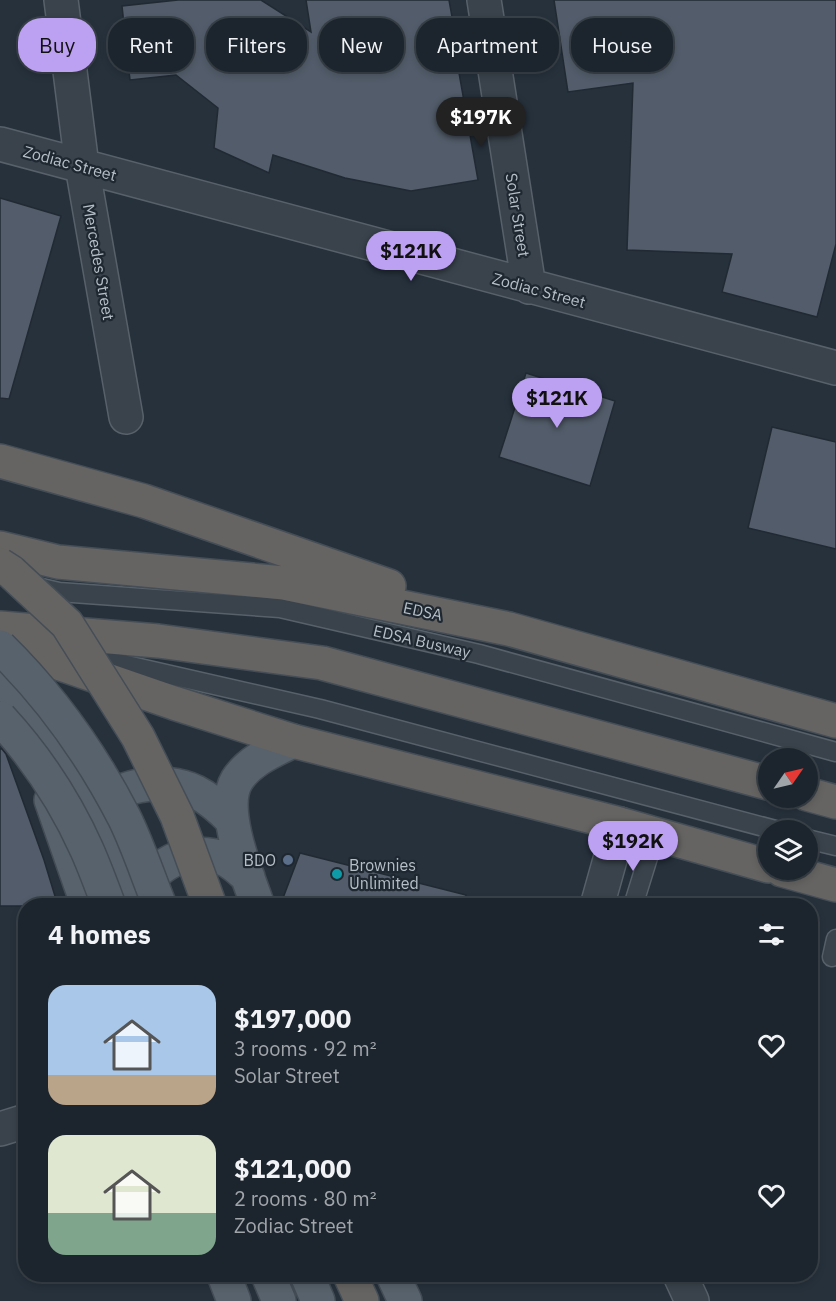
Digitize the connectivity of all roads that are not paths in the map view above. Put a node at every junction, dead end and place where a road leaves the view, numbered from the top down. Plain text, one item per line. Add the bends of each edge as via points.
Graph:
1 (62, 0) edge
2 (484, 0) edge
3 (0, 144) edge
4 (82, 166) junction
5 (529, 287) junction
6 (836, 368) edge
7 (126, 417) dead end
8 (0, 461) edge
9 (0, 548) edge
10 (0, 565) edge
11 (0, 577) edge
12 (0, 628) edge
13 (509, 629) junction
14 (0, 637) edge
15 (0, 645) edge
16 (6, 697) edge
17 (836, 721) edge
18 (293, 741) junction
19 (836, 752) edge
20 (758, 780) edge
21 (818, 797) edge
22 (836, 802) edge
23 (94, 809) junction
24 (232, 820) junction
25 (620, 824) junction
26 (758, 826) edge
27 (655, 835) junction
28 (818, 842) edge
29 (836, 846) edge
30 (67, 848) junction
31 (758, 863) edge
32 (818, 880) edge
33 (836, 885) edge
34 (253, 892) edge
35 (84, 898) edge
36 (106, 898) edge
37 (130, 898) edge
38 (140, 898) edge
39 (157, 898) edge
40 (207, 898) edge
41 (599, 898) edge
42 (635, 898) edge
43 (18, 1123) edge
44 (0, 1129) edge
45 (227, 1282) edge
46 (258, 1282) edge
47 (271, 1282) edge
48 (310, 1282) edge
49 (353, 1282) edge
50 (396, 1282) edge
51 (683, 1282) edge
52 (234, 1301) edge
53 (265, 1301) edge
54 (279, 1301) edge
55 (318, 1301) edge
56 (362, 1301) edge
57 (405, 1301) edge
58 (692, 1301) edge

1 - 4 street, Mercedes Street
2 - 5 street, Solar Street
3 - 4 street, Zodiac Street
4 - 5 street, Zodiac Street
4 - 7 street, Mercedes Street
5 - 6 street, Zodiac Street
8 - 13 highway via 144,501
9 - 13 highway, EDSA via 58,562 284,583
10 - 40 highway, bridge via 67,624 138,737 177,816
11 - 19 lane, EDSA Busway via 59,592 280,608 479,654
12 - 20 highway via 158,641 322,663
13 - 17 highway, EDSA
14 - 26 lane via 320,709
15 - 18 highway
15 - 39 main road, bridge via 90,758 124,818
16 - 23 main road via 72,769
16 - 30 main road
16 - 36 main road, bridge via 31,757 86,848
18 - 24 main road via 254,762 236,781 231,797
18 - 25 highway
21 - 22 highway
23 - 24 main road via 108,798 141,785 177,785 210,799
23 - 30 main road
23 - 37 main road
24 - 34 main road
25 - 27 highway
25 - 41 street
27 - 31 highway
27 - 42 lane
28 - 29 lane
30 - 35 main road
32 - 33 highway
34 - 38 main road via 237,867 224,859 194,854 179,857 154,873
43 - 44 street
45 - 52 main road
46 - 53 main road
47 - 54 main road
48 - 55 main road
49 - 56 highway
50 - 57 main road
51 - 58 street

